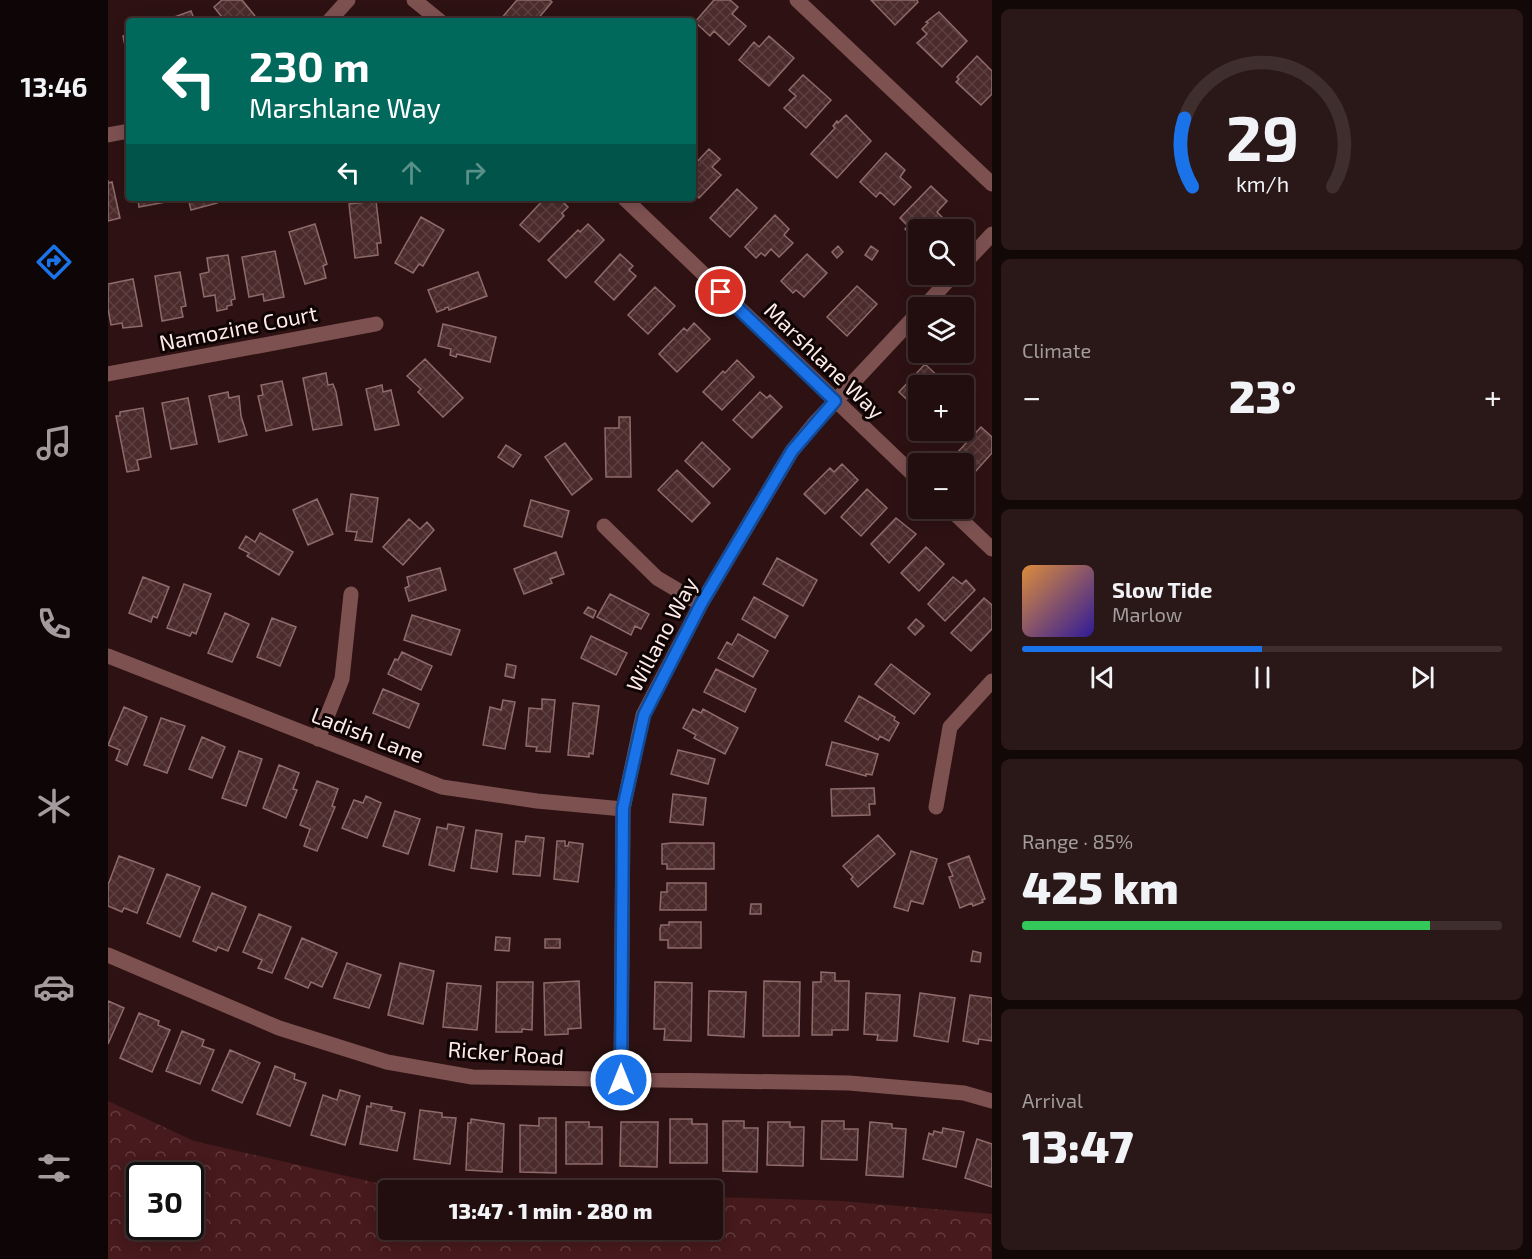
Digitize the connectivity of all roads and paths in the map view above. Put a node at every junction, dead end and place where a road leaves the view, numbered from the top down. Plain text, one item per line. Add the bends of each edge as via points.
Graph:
1 (348, 0) edge
2 (414, 0) edge
3 (797, 0) edge
4 (332, 18) edge
5 (436, 18) edge
6 (126, 132) edge
7 (108, 135) edge
8 (992, 184) edge
9 (627, 201) edge
10 (992, 234) edge
11 (974, 253) edge
12 (944, 285) edge
13 (933, 297) edge
14 (376, 324) dead end
15 (908, 324) edge
16 (108, 374) edge
17 (835, 401) junction
18 (908, 470) edge
19 (961, 519) edge
20 (604, 526) dead end
21 (992, 549) edge
22 (351, 594) dead end
23 (701, 604) junction
24 (108, 656) edge
25 (992, 681) edge
26 (318, 739) junction
27 (936, 807) dead end
28 (623, 808) junction
29 (108, 955) edge
30 (621, 1080) junction
31 (992, 1101) edge

1 - 4 street
2 - 5 street
3 - 8 street
6 - 7 street
9 - 17 street, Marshlane Way
10 - 11 street
12 - 13 street
14 - 16 street, Namozine Court
15 - 17 street, Willano Way
17 - 18 street, Marshlane Way
17 - 23 street, Willano Way via 792,451
19 - 21 street
20 - 23 street via 657,578
22 - 26 street via 342,679
23 - 28 street, Willano Way via 644,715
24 - 26 street, Ladish Lane
25 - 27 street via 950,727
26 - 28 street, Ladish Lane via 442,787
28 - 30 street, Willano Way
29 - 30 street, Ricker Road via 279,1028 387,1062 472,1077
30 - 31 street, Ricker Road via 849,1083 964,1093

